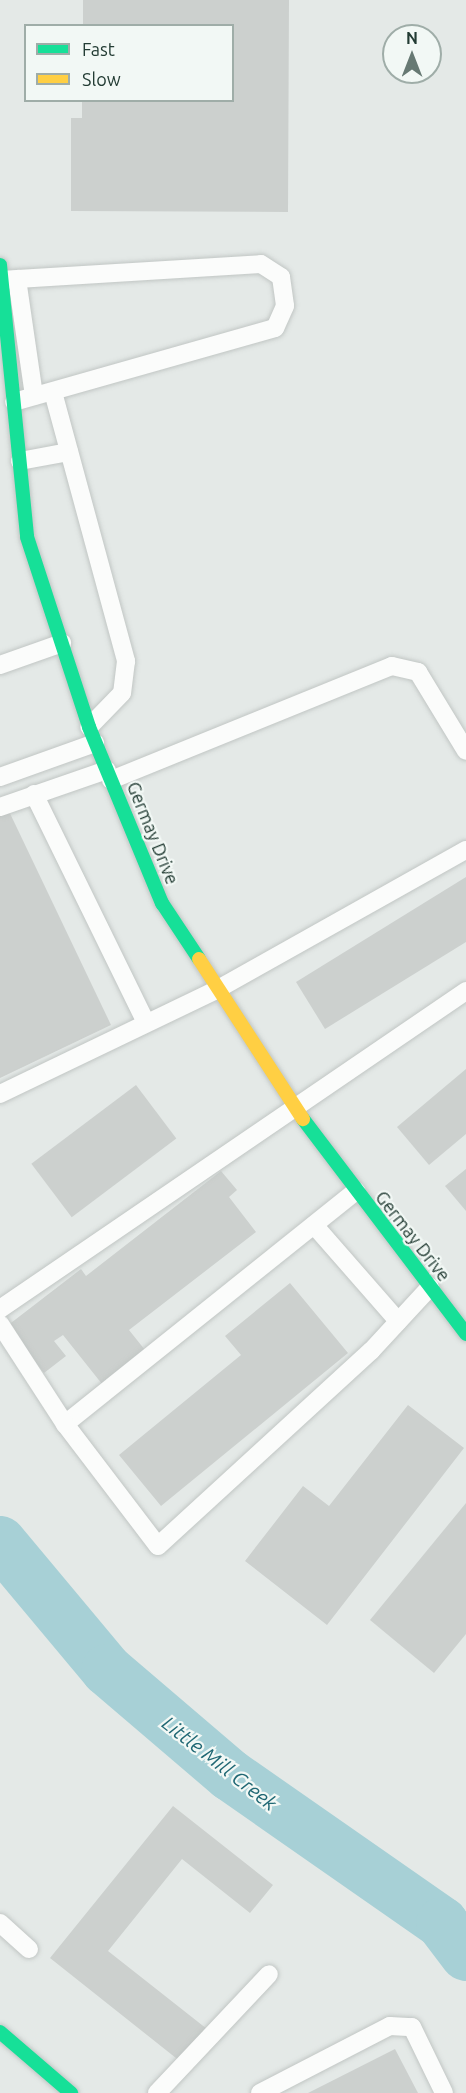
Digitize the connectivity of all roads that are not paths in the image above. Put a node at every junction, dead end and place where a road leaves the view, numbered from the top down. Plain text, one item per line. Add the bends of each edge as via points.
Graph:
1 (6, 274) edge
2 (53, 392) junction
3 (34, 396) junction
4 (14, 402) junction
5 (69, 452) junction
6 (20, 461) junction
7 (62, 643) junction
8 (0, 665) edge
9 (92, 735) junction
10 (466, 751) edge
11 (109, 775) junction
12 (0, 777) edge
13 (34, 794) junction
14 (0, 807) edge
15 (466, 850) edge
16 (218, 989) junction
17 (466, 991) edge
18 (146, 1023) junction
19 (0, 1094) edge
20 (295, 1107) junction
21 (356, 1191) junction
22 (314, 1225) junction
23 (430, 1287) junction
24 (0, 1309) edge
25 (398, 1322) junction
26 (0, 1324) edge
27 (465, 1330) edge
28 (65, 1424) junction
29 (0, 1923) edge
30 (29, 1949) dead end
31 (269, 1974) dead end
32 (0, 2032) edge
33 (71, 2093) edge
34 (157, 2093) edge
35 (260, 2093) edge
36 (444, 2093) edge

1 - 2 lane via 261,264 281,277 285,306 275,328
1 - 3 lane
1 - 4 street, Germay Drive
2 - 3 lane
2 - 5 lane
3 - 4 lane
4 - 6 street, Germay Drive
5 - 6 lane
5 - 9 lane via 126,661 122,693
6 - 7 street, Germay Drive via 27,537
7 - 8 lane
7 - 9 street, Germay Drive
9 - 11 street, Germay Drive
9 - 12 lane
10 - 11 lane via 418,672 392,666
11 - 13 lane
11 - 16 street, Germay Drive via 162,903
13 - 14 lane
13 - 18 lane
15 - 16 lane
16 - 18 lane
16 - 20 street, Germay Drive
17 - 20 lane
18 - 19 lane
20 - 21 street, Germay Drive
20 - 24 lane
21 - 22 lane
21 - 23 street, Germay Drive
22 - 25 lane
22 - 28 lane
23 - 25 lane
23 - 27 street, Germay Drive
25 - 28 lane via 158,1546
26 - 28 lane
29 - 30 lane
31 - 34 lane
32 - 33 street
35 - 36 lane via 390,2026 412,2027

